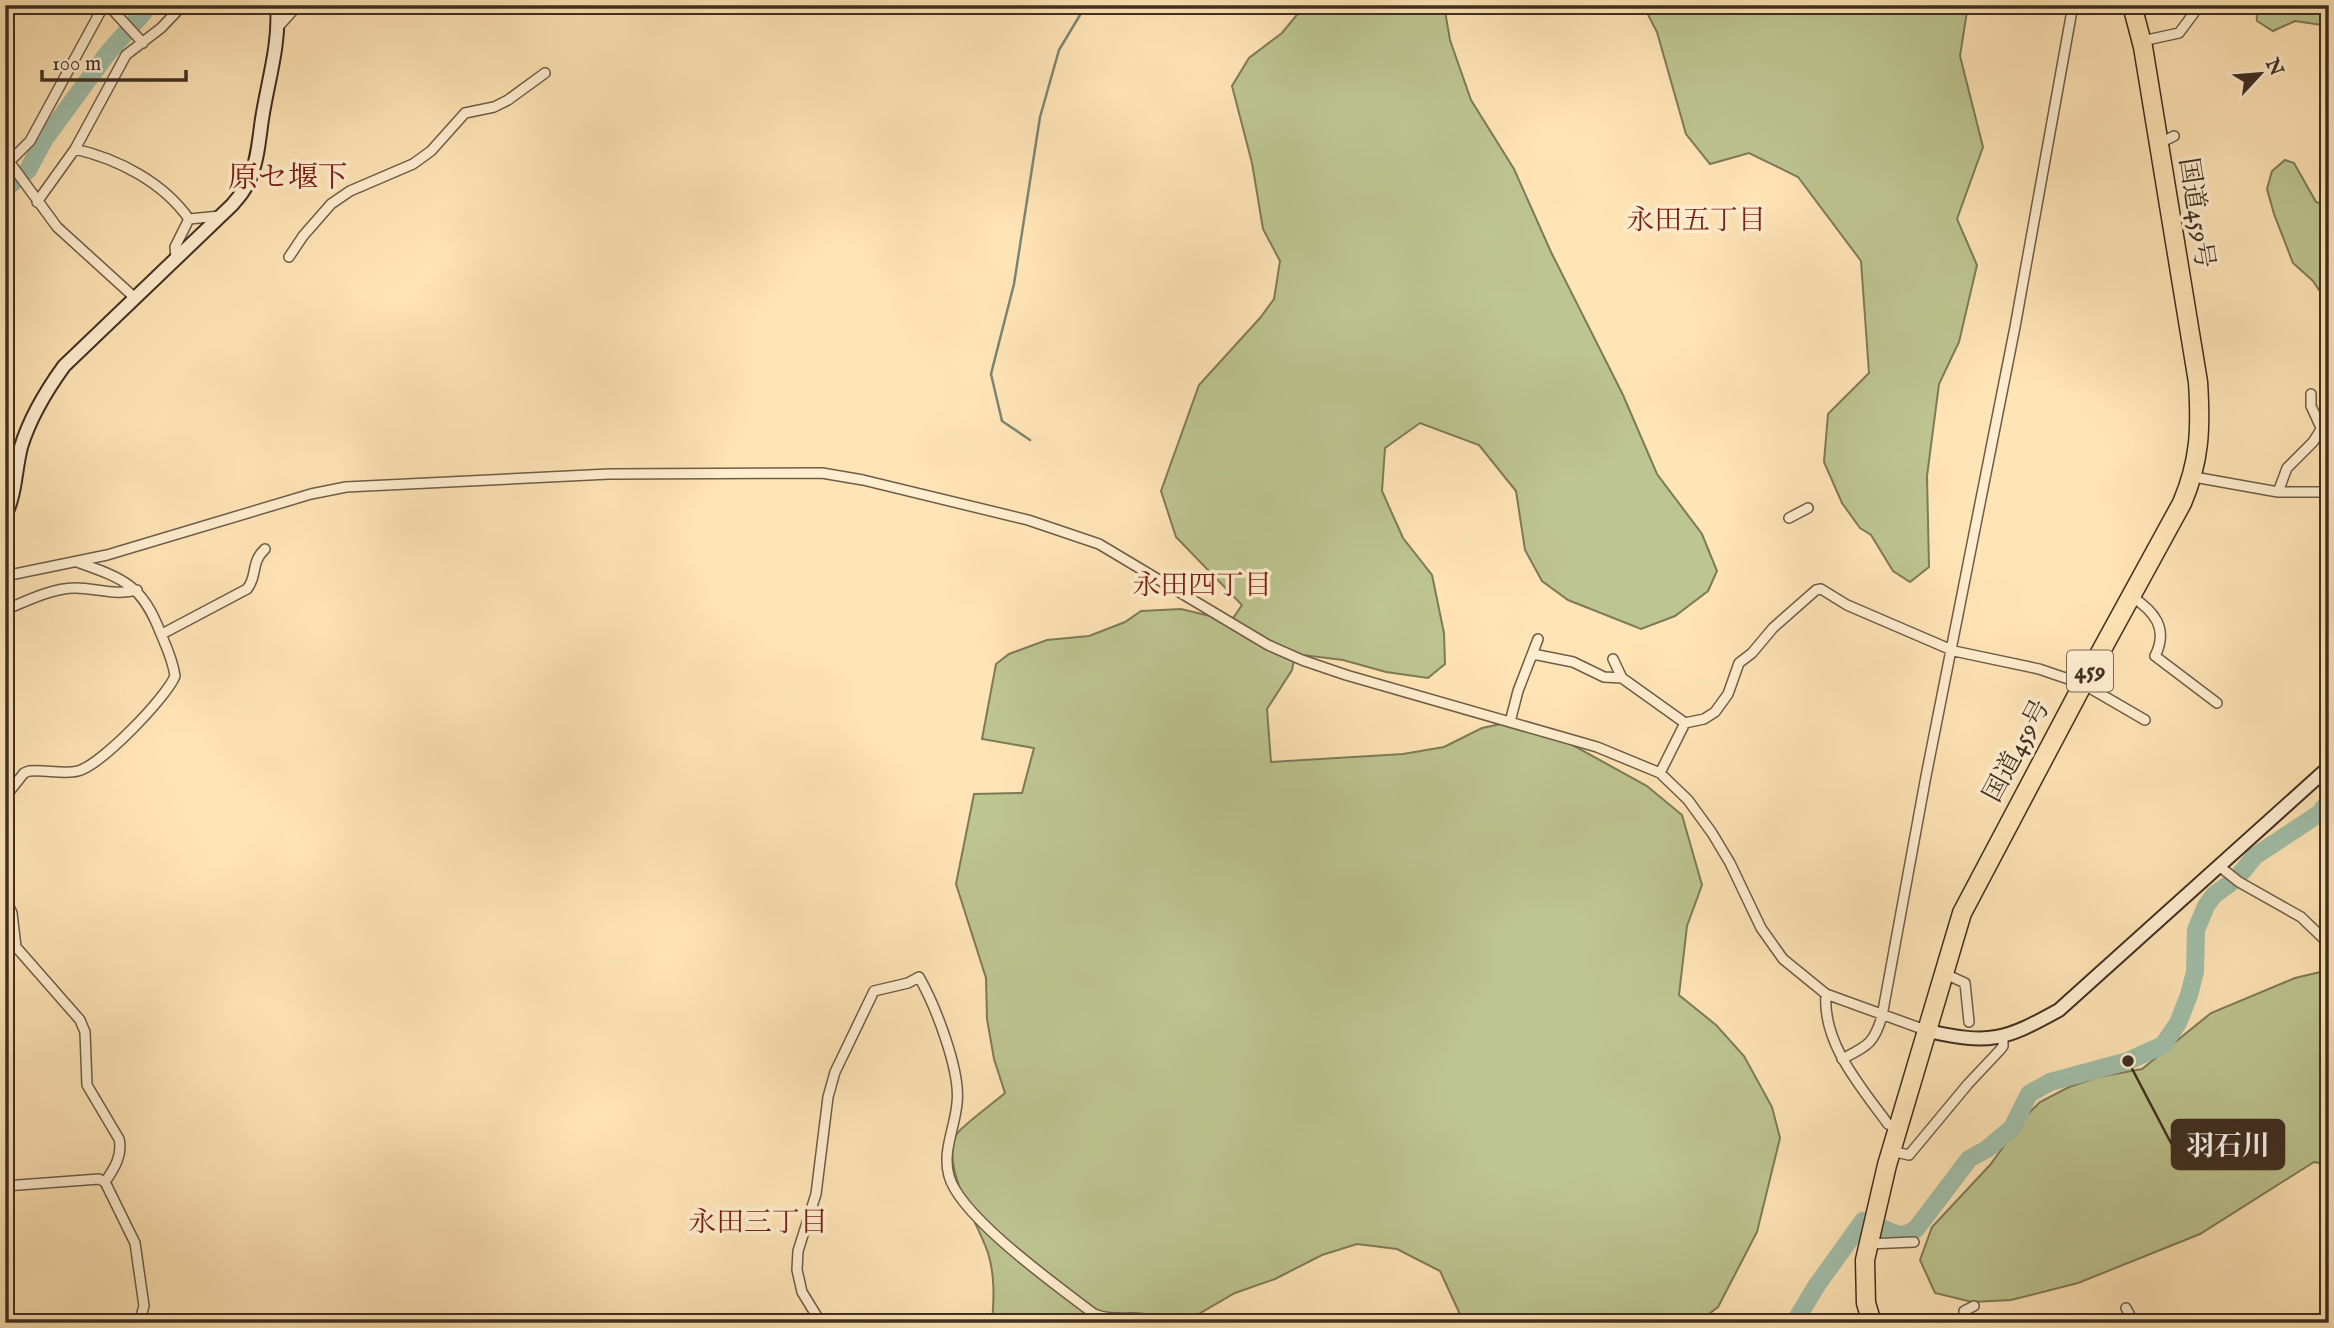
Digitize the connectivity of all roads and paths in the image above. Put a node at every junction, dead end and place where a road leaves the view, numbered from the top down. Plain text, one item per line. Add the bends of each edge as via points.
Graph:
1 (183, 5) edge
2 (277, 5) edge
3 (298, 5) edge
4 (2073, 5) edge
5 (2132, 5) edge
6 (108, 7) edge
7 (2194, 13) dead end
8 (279, 26) junction
9 (2142, 41) junction
10 (143, 43) junction
11 (545, 73) dead end
12 (75, 149) junction
13 (7, 162) edge
14 (35, 198) junction
15 (220, 216) junction
16 (189, 219) junction
17 (289, 257) dead end
18 (176, 259) junction
19 (134, 297) junction
20 (2311, 394) dead end
21 (2329, 417) edge
22 (2322, 430) junction
23 (2193, 477) junction
24 (2278, 492) junction
25 (2329, 492) edge
26 (1808, 508) dead end
27 (5, 516) edge
28 (1789, 519) dead end
29 (265, 549) dead end
30 (75, 562) junction
31 (5, 576) edge
32 (137, 590) junction
33 (2131, 596) junction
34 (5, 610) edge
35 (162, 634) junction
36 (1538, 639) dead end
37 (1951, 649) junction
38 (1533, 654) junction
39 (1613, 659) dead end
40 (1622, 678) junction
41 (2082, 684) junction
42 (2217, 703) dead end
43 (2145, 720) dead end
44 (1510, 722) junction
45 (1685, 723) junction
46 (2329, 767) edge
47 (1660, 773) junction
48 (5, 797) edge
49 (2218, 866) junction
50 (5, 899) edge
51 (2329, 944) edge
52 (1943, 973) junction
53 (1826, 994) junction
54 (1882, 1016) junction
55 (1969, 1022) dead end
56 (1928, 1031) junction
57 (2003, 1036) junction
58 (1842, 1059) junction
59 (1898, 1128) junction
60 (1891, 1152) junction
61 (105, 1182) junction
62 (5, 1186) edge
63 (1914, 1242) dead end
64 (1868, 1244) junction
65 (1974, 1306) dead end
66 (2126, 1307) dead end
67 (139, 1323) edge
68 (821, 1323) edge
69 (1159, 1323) edge
70 (1872, 1323) edge
71 (1964, 1323) edge
72 (2134, 1323) edge

1 - 10 street
2 - 8 street
3 - 8 street
4 - 37 street
5 - 9 highway, 国道459号 / 459
6 - 10 street
6 - 13 street via 30,141
7 - 9 street via 2179,33
8 - 15 street via 251,177
9 - 23 highway, 国道459号 / 459 via 2166,140 2198,382 2200,438
10 - 12 street via 126,55
11 - 17 street via 494,107 465,113 413,164 331,204
12 - 14 street
12 - 16 street via 131,169 178,204
13 - 14 street
14 - 19 street via 57,227
15 - 16 street
15 - 18 street
16 - 18 street via 175,247
18 - 19 street
19 - 27 street via 64,366 46,392 21,449
20 - 22 street via 2311,407
21 - 22 street
22 - 24 street via 2287,468
23 - 24 street
23 - 33 highway, 国道459号 / 459
24 - 25 street
26 - 28 street
29 - 35 street via 255,560 253,583 247,589
30 - 31 street
30 - 32 street via 107,572
30 - 44 street via 346,487 609,474 822,473 1028,520 1099,544 1218,617 1302,660
32 - 34 street via 120,593 73,588
32 - 35 street
33 - 41 highway, 国道459号 / 459
33 - 42 street via 2144,605 2161,631 2155,656
35 - 48 street via 175,676 148,712 92,765 76,772 29,771
36 - 38 street
37 - 41 street via 2039,668
37 - 45 street via 1816,590 1739,663 1728,694 1715,712
37 - 54 street
38 - 40 street via 1573,662 1604,677
38 - 44 street
39 - 40 street
40 - 45 street
41 - 43 street
41 - 52 highway, 国道459号 / 459 via 1962,913
44 - 47 street via 1597,747
45 - 47 street
46 - 49 street
47 - 53 street via 1688,800 1712,834 1770,942 1783,959
49 - 51 street via 2301,916
49 - 57 street via 2059,1010
50 - 61 street via 12,913 16,947 77,1014 85,1032 87,1085 121,1146
52 - 55 street via 1965,983
52 - 56 highway, 国道459号 / 459
53 - 54 street
53 - 58 street via 1825,1005
54 - 56 street
54 - 58 street via 1874,1040
56 - 57 street via 1961,1038
56 - 59 highway, 国道459号 / 459
57 - 60 street via 2000,1050 1909,1155
58 - 59 street via 1888,1124
59 - 60 highway, 国道459号 / 459
60 - 64 highway, 国道459号 / 459
61 - 62 street
61 - 67 street via 135,1243 144,1306
63 - 64 street
64 - 70 highway, 国道459号 / 459 via 1866,1303
65 - 71 street via 1964,1311
66 - 72 street
68 - 69 street via 802,1292 798,1251 816,1195 835,1072 874,991 919,977 943,1031 957,1087 946,1161 959,1199 1094,1314

